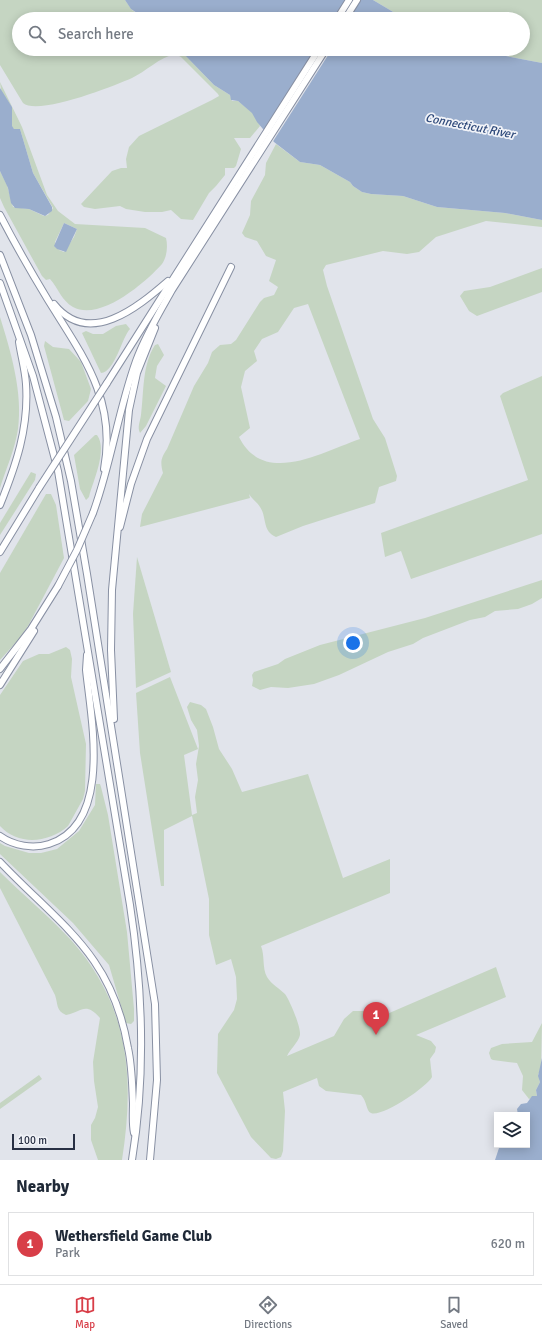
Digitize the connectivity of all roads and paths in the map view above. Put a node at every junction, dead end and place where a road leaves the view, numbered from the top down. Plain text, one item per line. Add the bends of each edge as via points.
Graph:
1 (350, 0) edge
2 (357, 0) edge
3 (342, 12) edge
4 (349, 12) edge
5 (314, 56) edge
6 (321, 56) edge
7 (0, 215) edge
8 (0, 255) edge
9 (186, 265) junction
10 (231, 267) dead end
11 (175, 274) junction
12 (184, 274) junction
13 (0, 283) edge
14 (45, 293) junction
15 (18, 330) junction
16 (97, 503) junction
17 (0, 505) edge
18 (5, 544) junction
19 (0, 552) edge
20 (115, 552) junction
21 (0, 556) edge
22 (48, 602) junction
23 (88, 647) junction
24 (0, 668) edge
25 (0, 685) edge
26 (113, 735) junction
27 (0, 836) edge
28 (0, 862) edge
29 (135, 1138) junction
30 (132, 1160) edge
31 (150, 1160) edge

1 - 3 highway
2 - 4 highway
5 - 9 highway
6 - 9 highway
7 - 14 highway
8 - 26 highway via 35,348 64,451 76,507
9 - 11 highway
9 - 12 highway
10 - 20 highway via 147,439 129,492
11 - 14 highway via 133,309 98,323 81,322 70,317 58,309
11 - 18 highway, bridge
12 - 16 highway via 158,314 139,354
12 - 20 highway via 151,338 132,388
13 - 15 highway
14 - 16 highway via 86,360 101,397 106,425 106,455
15 - 17 highway via 26,382 25,425 17,462
15 - 23 highway via 38,391 55,457
16 - 22 highway, bridge via 75,555
18 - 19 highway
18 - 21 highway
20 - 26 highway via 111,619
22 - 24 highway via 25,638
22 - 25 highway via 32,634
23 - 27 highway via 86,667 94,765 90,794 83,813 68,833 49,844 24,846
23 - 29 highway via 139,968 142,1058
26 - 31 highway via 156,1015 157,1094
28 - 29 highway via 76,936 108,984 119,1011 128,1048
29 - 30 highway

